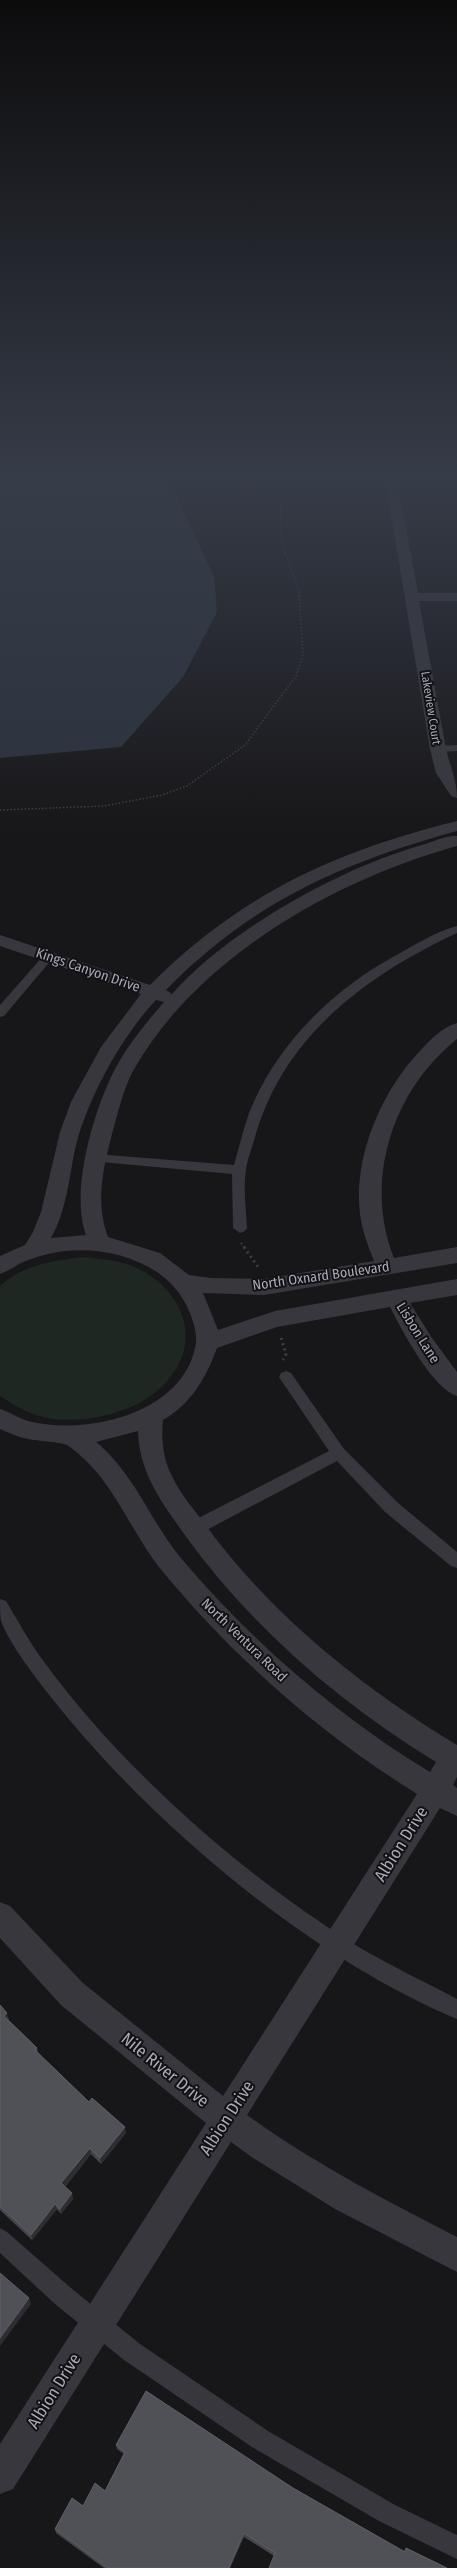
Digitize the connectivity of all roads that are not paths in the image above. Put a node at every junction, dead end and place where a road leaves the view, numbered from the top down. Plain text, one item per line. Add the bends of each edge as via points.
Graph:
1 (414, 597) edge
2 (438, 748) junction
3 (457, 748) edge
4 (457, 793) edge
5 (457, 826) edge
6 (457, 841) edge
7 (457, 929) edge
8 (0, 940) edge
9 (49, 956) junction
10 (151, 992) junction
11 (177, 1000) junction
12 (0, 1013) edge
13 (457, 1029) edge
14 (95, 1158) junction
15 (239, 1170) junction
16 (240, 1228) road end
17 (99, 1244) junction
18 (32, 1251) junction
19 (457, 1256) edge
20 (0, 1266) edge
21 (387, 1267) junction
22 (185, 1282) junction
23 (457, 1287) edge
24 (396, 1297) junction
25 (207, 1342) junction
26 (286, 1377) road end
27 (457, 1387) edge
28 (151, 1416) junction
29 (0, 1418) edge
30 (72, 1436) junction
31 (339, 1453) junction
32 (193, 1529) junction
33 (457, 1561) edge
34 (0, 1606) edge
35 (455, 1759) edge
36 (446, 1796) edge
37 (0, 1916) edge
38 (338, 1944) junction
39 (457, 2009) edge
40 (226, 2119) junction
41 (0, 2239) edge
42 (457, 2255) edge
43 (96, 2324) junction
44 (0, 2476) edge
45 (457, 2547) edge

1 - 2 street, Lakeview Court
2 - 3 lane
2 - 4 street, Lakeview Court via 444,773
5 - 10 street via 382,847 292,885 248,910 216,934
6 - 11 street via 388,862 313,897 269,923 201,976
7 - 15 lane via 425,943 374,972 307,1030 280,1067 256,1111
8 - 9 street, Kings Canyon Drive
9 - 10 street, Kings Canyon Drive
9 - 12 lane
10 - 11 street, Kings Canyon Drive
10 - 18 street via 126,1023 97,1068 80,1104 65,1147 50,1219
11 - 14 street via 144,1039 123,1072
13 - 21 street via 419,1063 398,1093 375,1151 370,1206 377,1243
14 - 15 lane
14 - 17 street via 89,1200 90,1222
15 - 16 lane
17 - 18 street via 65,1244
17 - 22 street via 132,1250 162,1263
18 - 20 street
19 - 21 street, North Oxnard Boulevard
21 - 22 street, North Oxnard Boulevard via 264,1287 211,1286
22 - 25 street via 199,1302
23 - 24 street
24 - 25 street via 275,1319
24 - 27 street, Lisbon Lane via 412,1327 440,1368
25 - 28 street via 197,1370 178,1395
26 - 31 lane
28 - 30 street via 126,1427 100,1434
28 - 32 street via 150,1448 159,1475
29 - 30 street via 27,1430
30 - 36 street, North Ventura Road via 102,1461 169,1561 240,1640 301,1695 386,1759
31 - 32 lane
31 - 33 lane via 391,1507
32 - 35 street via 230,1575 306,1651 378,1707
34 - 38 lane via 38,1668 97,1740 161,1804 239,1874
35 - 36 street, Albion Drive
36 - 38 street, Albion Drive
37 - 40 street, Nile River Drive via 72,1994
38 - 39 lane
38 - 40 street, Albion Drive
40 - 42 street, Nile River Drive via 264,2147 347,2197
40 - 43 street, Albion Drive
41 - 43 lane
43 - 44 street, Albion Drive
43 - 45 lane via 132,2352 260,2439 387,2512

